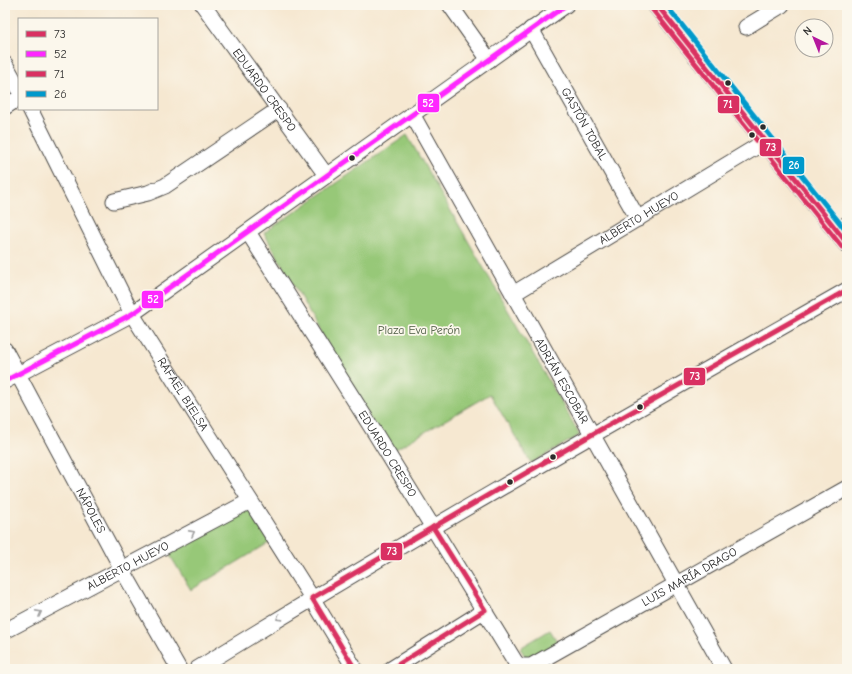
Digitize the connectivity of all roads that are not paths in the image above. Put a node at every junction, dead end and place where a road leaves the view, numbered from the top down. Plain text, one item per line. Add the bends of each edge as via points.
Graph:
1 (204, 5) edge
2 (450, 5) edge
3 (566, 5) edge
4 (656, 5) edge
5 (782, 5) edge
6 (746, 27) dead end
7 (531, 30) junction
8 (489, 60) junction
9 (5, 64) edge
10 (18, 87) edge
11 (18, 99) edge
12 (5, 107) edge
13 (279, 109) junction
14 (30, 110) edge
15 (412, 114) junction
16 (766, 141) junction
17 (326, 175) junction
18 (114, 201) dead end
19 (638, 219) junction
20 (248, 232) junction
21 (844, 232) edge
22 (847, 290) edge
23 (513, 294) junction
24 (132, 314) junction
25 (5, 350) edge
26 (11, 378) edge
27 (591, 435) junction
28 (847, 488) edge
29 (250, 502) junction
30 (433, 527) junction
31 (122, 569) junction
32 (676, 585) junction
33 (312, 598) junction
34 (485, 610) junction
35 (5, 631) edge
36 (531, 666) joint
37 (179, 669) edge
38 (197, 669) edge
39 (355, 669) edge
40 (391, 669) edge
41 (724, 669) edge

1 - 13 street, EDUARDO CRESPO
2 - 8 street
3 - 7 street
4 - 16 main road
5 - 6 street
7 - 8 street
7 - 19 street, GASTÓN TOBAL
8 - 15 street
9 - 10 street
11 - 12 street
13 - 17 street, EDUARDO CRESPO
13 - 18 street via 165,186
14 - 24 street, RAFAEL BIELSA
15 - 17 street
15 - 23 street, ADRIÁN ESCOBAR
16 - 19 street, ALBERTO HUEYO
16 - 21 main road
17 - 20 street
19 - 23 street, ALBERTO HUEYO
20 - 24 street
20 - 30 street, EDUARDO CRESPO
22 - 27 street
23 - 27 street, ADRIÁN ESCOBAR
24 - 26 street
24 - 29 street, RAFAEL BIELSA
25 - 26 street, NÁPOLES
26 - 31 street, NÁPOLES
27 - 30 street
27 - 32 street, ADRIÁN ESCOBAR
28 - 32 street, LUIS MARÍA DRAGO
31 -> 29 street, ALBERTO HUEYO
29 - 33 street, RAFAEL BIELSA
30 - 33 street
30 - 34 street, EDUARDO CRESPO
35 -> 31 street, ALBERTO HUEYO
31 - 37 street, NÁPOLES
32 - 36 street, LUIS MARÍA DRAGO
32 - 41 street, ADRIÁN ESCOBAR
33 -> 38 street
33 - 39 street, RAFAEL BIELSA
34 - 36 street, EDUARDO CRESPO via 516,663
34 - 40 street

